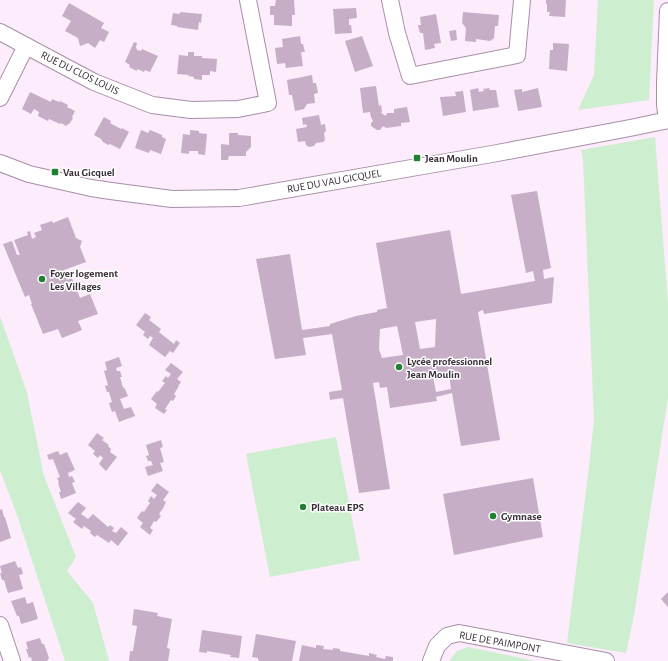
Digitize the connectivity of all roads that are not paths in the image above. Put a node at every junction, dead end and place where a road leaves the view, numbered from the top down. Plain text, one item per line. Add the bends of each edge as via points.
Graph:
1 (248, 0) edge
2 (390, 0) edge
3 (522, 0) edge
4 (668, 11) edge
5 (0, 32) edge
6 (26, 46) junction
7 (0, 98) edge
8 (668, 120) edge
9 (0, 163) edge
10 (0, 624) edge
11 (12, 661) edge
12 (431, 661) edge
13 (606, 661) edge

1 - 6 street, RUE DU CLOS LOUIS via 268,103 238,109 191,110 152,105 94,82
2 - 3 street via 410,76 517,55
4 - 8 street via 665,82
5 - 6 street
6 - 7 street
8 - 9 street, RUE DU VAU GICQUEL via 239,198 172,199 111,191 29,174
10 - 11 street
12 - 13 street, RUE DE PAIMPONT via 437,646 447,636 459,633

